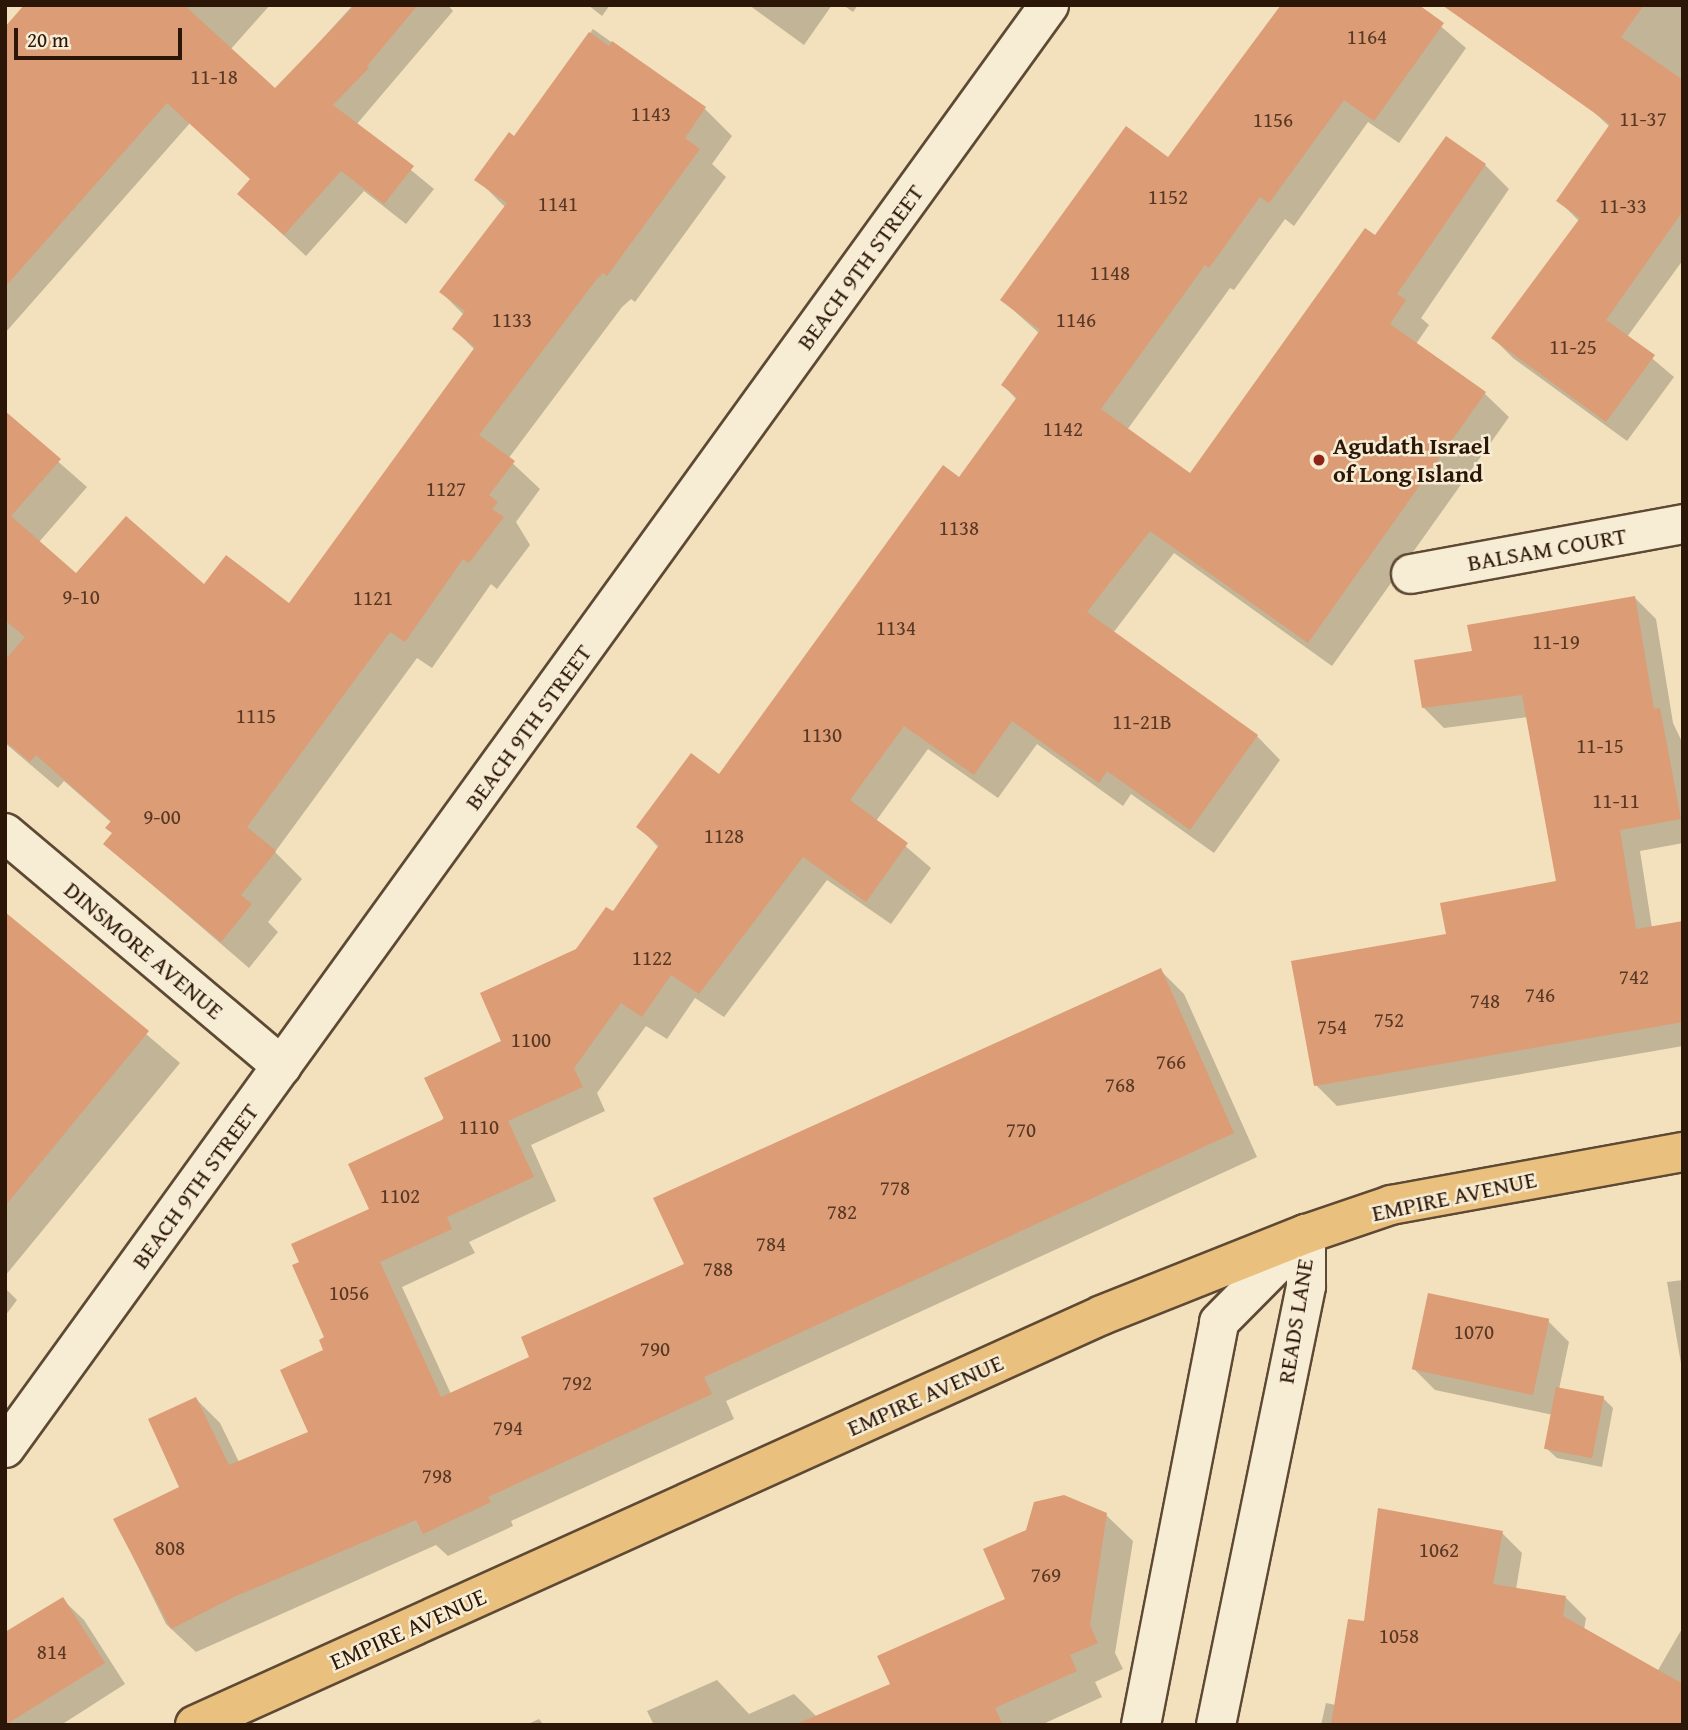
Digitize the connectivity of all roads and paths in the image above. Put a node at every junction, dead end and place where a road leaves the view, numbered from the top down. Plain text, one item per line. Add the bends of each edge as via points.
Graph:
1 (1049, 5) edge
2 (1683, 524) edge
3 (1411, 574) dead end
4 (5, 833) edge
5 (282, 1066) junction
6 (1683, 1152) edge
7 (1307, 1234) junction
8 (5, 1448) edge
9 (195, 1725) edge
10 (1141, 1725) edge
11 (1216, 1725) edge

1 - 5 street, BEACH 9TH STREET
2 - 3 street, BALSAM COURT
4 - 5 street, DINSMORE AVENUE
5 - 8 street, BEACH 9TH STREET
6 - 7 main road, EMPIRE AVENUE via 1391,1205
7 - 9 main road, EMPIRE AVENUE via 1102,1315
7 - 10 street, READS LANE via 1219,1322
7 - 11 street, READS LANE via 1306,1286

